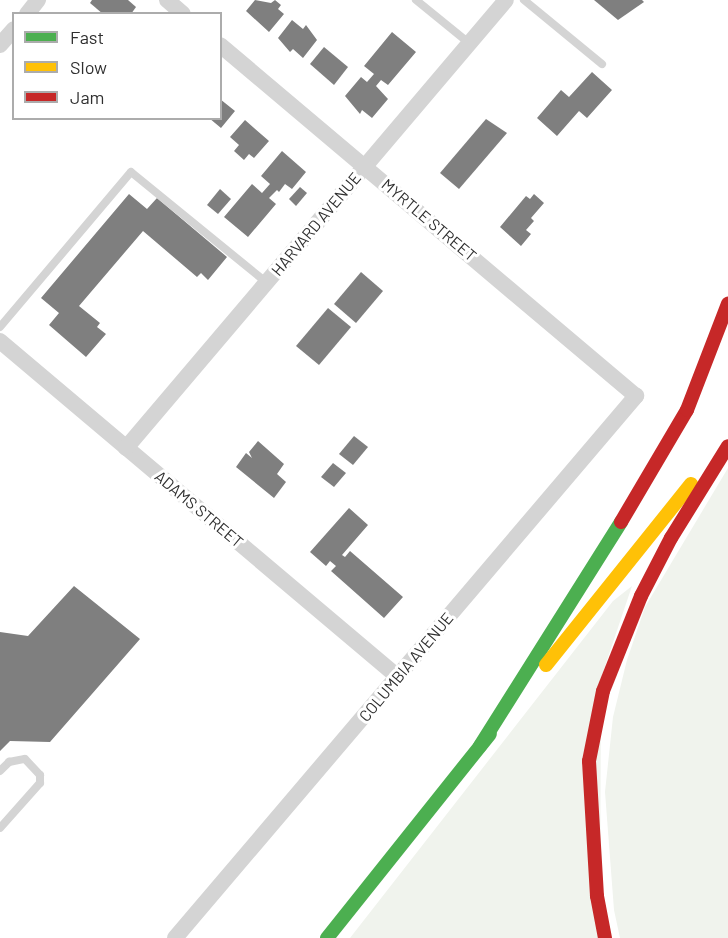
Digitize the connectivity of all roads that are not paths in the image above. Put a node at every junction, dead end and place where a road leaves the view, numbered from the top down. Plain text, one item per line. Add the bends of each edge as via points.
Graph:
1 (38, 0) edge
2 (167, 0) edge
3 (416, 0) edge
4 (506, 0) edge
5 (524, 0) edge
6 (29, 12) edge
7 (181, 12) edge
8 (12, 31) edge
9 (469, 43) junction
10 (0, 45) edge
11 (222, 47) edge
12 (602, 64) dead end
13 (365, 166) junction
14 (266, 282) junction
15 (728, 304) edge
16 (0, 327) edge
17 (0, 341) edge
18 (636, 396) joint
19 (728, 437) edge
20 (728, 446) edge
21 (126, 448) junction
22 (398, 677) junction
23 (480, 746) junction
24 (0, 771) edge
25 (0, 828) edge
26 (175, 938) edge
27 (327, 938) edge
28 (605, 938) edge

1 - 6 street
2 - 7 street
3 - 9 lane
4 - 9 street, HARVARD AVENUE
5 - 12 lane
8 - 10 street
9 - 13 street, HARVARD AVENUE
11 - 13 street, MYRTLE STREET
13 - 14 street, HARVARD AVENUE
13 - 18 street, MYRTLE STREET
14 - 16 lane via 131,172
14 - 21 street, HARVARD AVENUE
15 - 23 main road via 691,400 661,458
17 - 21 street, ADAMS STREET
18 - 22 street, COLUMBIA AVENUE
19 - 23 main road
20 - 28 main road via 671,538 641,596 603,691 589,761 597,896
21 - 22 street, ADAMS STREET
22 - 26 street, COLUMBIA AVENUE
23 - 27 main road
24 - 25 lane via 9,762 25,759 40,775 40,783

